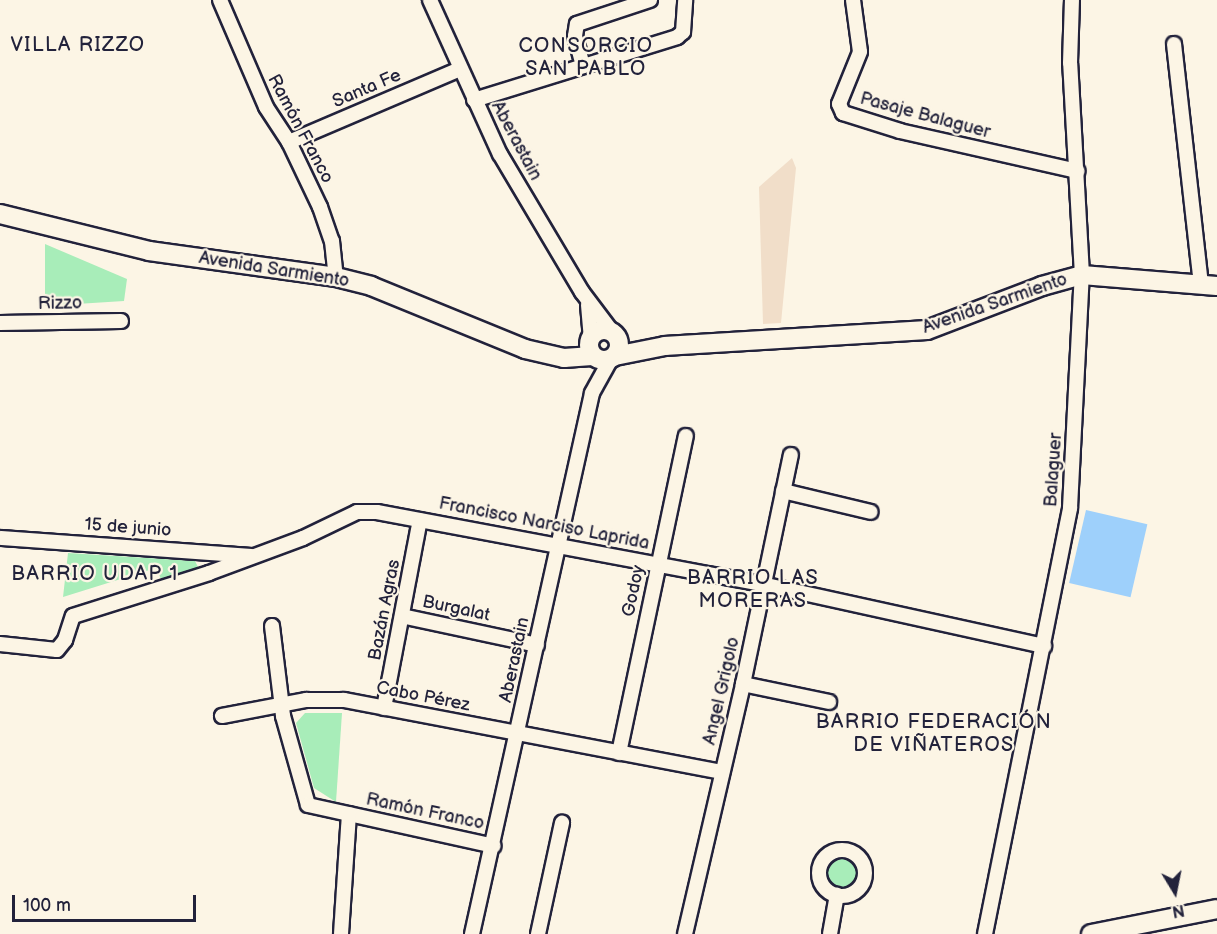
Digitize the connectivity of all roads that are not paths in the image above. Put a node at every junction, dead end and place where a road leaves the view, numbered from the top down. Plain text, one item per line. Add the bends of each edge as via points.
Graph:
1 (220, 0) edge
2 (430, 0) edge
3 (650, 0) edge
4 (685, 0) edge
5 (853, 0) edge
6 (1072, 0) edge
7 (1174, 44) dead end
8 (583, 66) junction
9 (458, 70) junction
10 (474, 100) junction
11 (289, 142) junction
12 (1078, 171) junction
13 (0, 214) edge
14 (1082, 275) junction
15 (336, 277) junction
16 (1209, 286) edge
17 (582, 292) junction
18 (121, 321) dead end
19 (0, 323) edge
20 (614, 334) junction
21 (665, 346) junction
22 (599, 351) junction
23 (686, 436) dead end
24 (790, 455) dead end
25 (783, 491) junction
26 (871, 512) dead end
27 (420, 520) junction
28 (0, 538) edge
29 (556, 545) junction
30 (253, 557) junction
31 (658, 564) junction
32 (762, 584) junction
33 (402, 616) junction
34 (272, 626) dead end
35 (0, 644) edge
36 (537, 645) junction
37 (1044, 646) junction
38 (743, 684) junction
39 (829, 702) dead end
40 (281, 704) junction
41 (384, 708) junction
42 (222, 716) dead end
43 (518, 734) junction
44 (619, 753) junction
45 (722, 772) junction
46 (349, 814) junction
47 (562, 823) dead end
48 (494, 846) junction
49 (837, 896) dead end
50 (1217, 909) edge
51 (341, 934) edge
52 (472, 934) edge
53 (538, 934) edge
54 (685, 934) edge
55 (830, 934) edge
56 (985, 934) edge
57 (1091, 934) edge

1 - 11 street, Ramón Franco via 266,107
2 - 9 street, Aberastain
3 - 8 street via 577,24 575,36
4 - 8 street via 683,32 677,37
5 - 12 street, Pasaje Balaguer via 860,52 839,104 843,113 900,131
6 - 12 street, Balaguer via 1070,63
7 - 16 street
8 - 10 street
9 - 10 street, Aberastain
9 - 11 street, Santa Fe
10 - 17 street, Aberastain via 500,154
11 - 15 street, Ramón Franco via 332,241
12 - 14 street, Balaguer
13 - 15 street, Avenida Sarmiento via 149,251
14 - 16 street, Avenida Sarmiento
14 - 21 street, Avenida Sarmiento via 1042,286 927,330
14 - 37 street, Balaguer via 1070,508
15 - 22 street, Avenida Sarmiento via 371,286 509,344 564,358
17 - 20 street, Aberastain
17 - 22 street, Aberastain
18 - 19 street, Rizzo
20 - 21 street, Avenida Sarmiento
20 - 22 street via 619,346
21 - 22 street, Avenida Sarmiento
22 - 29 street, Aberastain
23 - 31 street, Godoy
24 - 25 street, Angel Grigolo
25 - 26 street
25 - 32 street, Angel Grigolo
27 - 29 street, Francisco Narciso Laprida
27 - 30 street, Francisco Narciso Laprida via 357,512
27 - 33 street, Bazán Agras
28 - 30 street, 15 de junio
29 - 31 street, Francisco Narciso Laprida
29 - 36 street, Aberastain
30 - 35 street, Francisco Narciso Laprida via 73,616 57,650
31 - 32 street, Francisco Narciso Laprida
31 - 44 street, Godoy
32 - 37 street, Francisco Narciso Laprida
32 - 38 street, Angel Grigolo
33 - 36 street, Burgalat
33 - 41 street, Bazán Agras
34 - 40 street, Ramón Franco
36 - 43 street, Aberastain
37 - 56 street, Balaguer
38 - 39 street
38 - 45 street, Angel Grigolo
40 - 41 street, Cabo Pérez via 344,700
40 - 42 street, Cabo Pérez
40 - 46 street, Ramón Franco via 303,798 315,809
41 - 43 street, Cabo Pérez
43 - 44 street, Cabo Pérez
43 - 48 street, Aberastain
44 - 45 street, Cabo Pérez
45 - 54 street, Angel Grigolo
46 - 48 street, Ramón Franco
46 - 51 street, Ramón Franco
47 - 53 street
48 - 52 street, Aberastain
49 - 55 street
50 - 57 street

